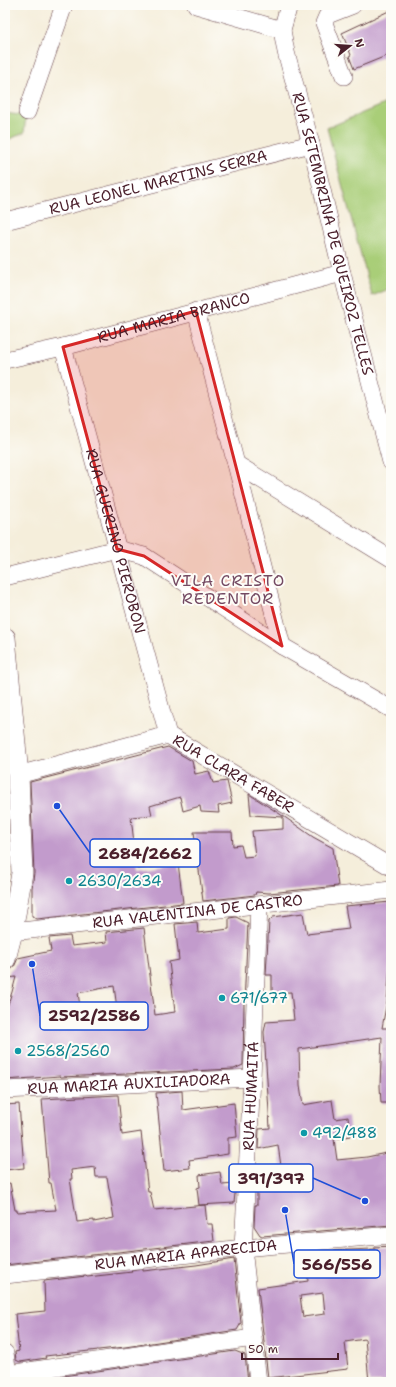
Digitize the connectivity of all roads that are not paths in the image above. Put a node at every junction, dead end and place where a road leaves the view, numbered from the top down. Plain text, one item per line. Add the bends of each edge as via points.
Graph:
1 (64, 5) edge
2 (196, 5) edge
3 (290, 5) edge
4 (354, 5) edge
5 (282, 30) junction
6 (344, 76) dead end
7 (27, 112) dead end
8 (311, 144) junction
9 (5, 221) edge
10 (342, 273) junction
11 (196, 311) junction
12 (64, 347) junction
13 (5, 360) edge
14 (391, 462) edge
15 (236, 464) junction
16 (117, 549) junction
17 (391, 559) edge
18 (5, 577) edge
19 (5, 638) edge
20 (282, 646) junction
21 (391, 709) edge
22 (168, 735) junction
23 (18, 775) junction
24 (391, 867) edge
25 (391, 890) edge
26 (259, 905) junction
27 (8, 931) edge
28 (5, 959) edge
29 (252, 1078) junction
30 (5, 1090) edge
31 (391, 1235) edge
32 (242, 1248) junction
33 (5, 1276) edge
34 (253, 1338) junction
35 (5, 1354) edge
36 (8, 1378) edge
37 (258, 1382) edge

1 - 7 street
2 - 5 street
3 - 5 street, RUA SETEMBRINA DE QUEIROZ TELLES
4 - 6 street via 330,14 324,23
5 - 8 street, RUA SETEMBRINA DE QUEIROZ TELLES
8 - 9 street, RUA LEONEL MARTINS SERRA
8 - 10 street, RUA SETEMBRINA DE QUEIROZ TELLES
10 - 11 street, RUA MARIA BRANCO
10 - 14 street, RUA SETEMBRINA DE QUEIROZ TELLES
11 - 12 street, RUA MARIA BRANCO
11 - 15 street
12 - 13 street, RUA MARIA BRANCO
12 - 16 street, RUA GUERINO PIEROBON
15 - 17 street
15 - 20 street
16 - 18 street
16 - 20 street via 144,556
16 - 22 street, RUA GUERINO PIEROBON
19 - 23 main road
20 - 21 street
22 - 23 street, RUA CLARA FABER
22 - 24 street, RUA CLARA FABER
23 - 27 main road via 22,873
25 - 26 street, RUA VALENTINA DE CASTRO
26 - 27 street, RUA VALENTINA DE CASTRO
26 - 29 street, RUA HUMAITÁ
27 - 28 main road
29 - 30 street, RUA MARIA AUXILIADORA
29 - 32 street, RUA HUMAITÁ
31 - 32 street, RUA MARIA APARECIDA
32 - 33 street, RUA MARIA APARECIDA
32 - 34 street, RUA HUMAITÁ
34 - 36 street
34 - 37 street, RUA HUMAITÁ
35 - 36 street

